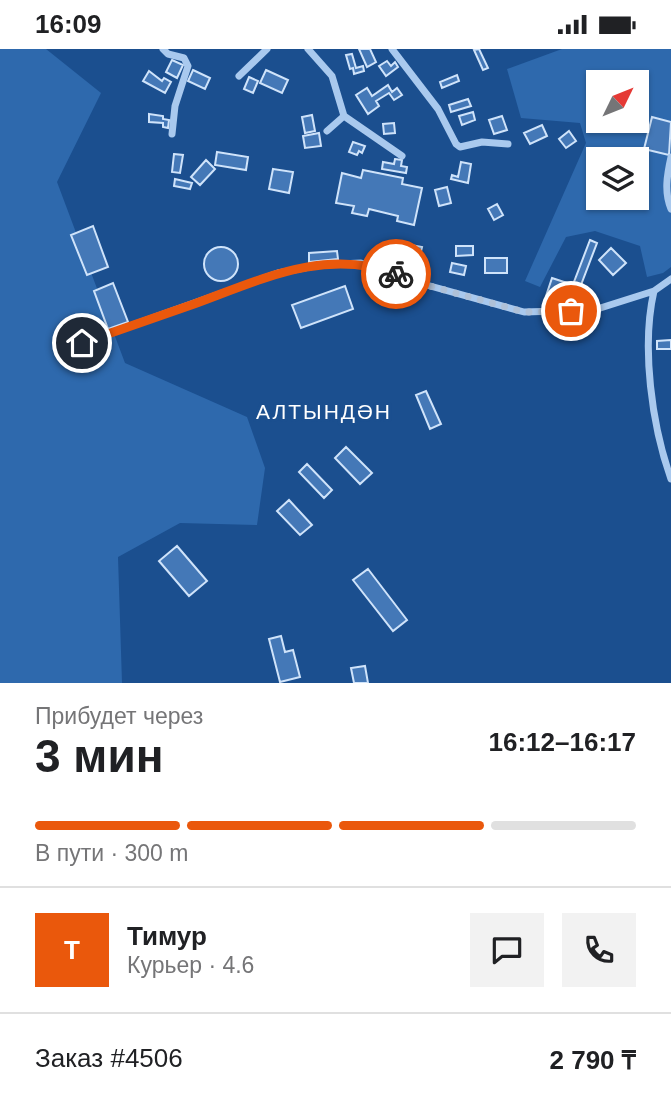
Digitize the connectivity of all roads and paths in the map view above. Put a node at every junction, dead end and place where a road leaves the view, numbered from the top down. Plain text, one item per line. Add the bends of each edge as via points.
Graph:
1 (163, 49) edge
2 (267, 49) edge
3 (308, 49) edge
4 (391, 49) edge
5 (239, 76) dead end
6 (344, 116) junction
7 (327, 131) dead end
8 (172, 134) dead end
9 (508, 144) dead end
10 (402, 156) dead end
11 (671, 157) edge
12 (671, 209) edge
13 (671, 279) edge
14 (654, 291) junction
15 (82, 343) dead end
16 (671, 479) edge

1 - 8 street via 184,58 188,66
2 - 5 street
3 - 6 street via 332,76
4 - 9 street via 438,109 456,144
6 - 7 street
6 - 10 street
11 - 12 street via 667,176
13 - 14 street
14 - 15 street via 594,310 524,312 361,263 320,265 278,273
14 - 16 street via 651,389 659,445

